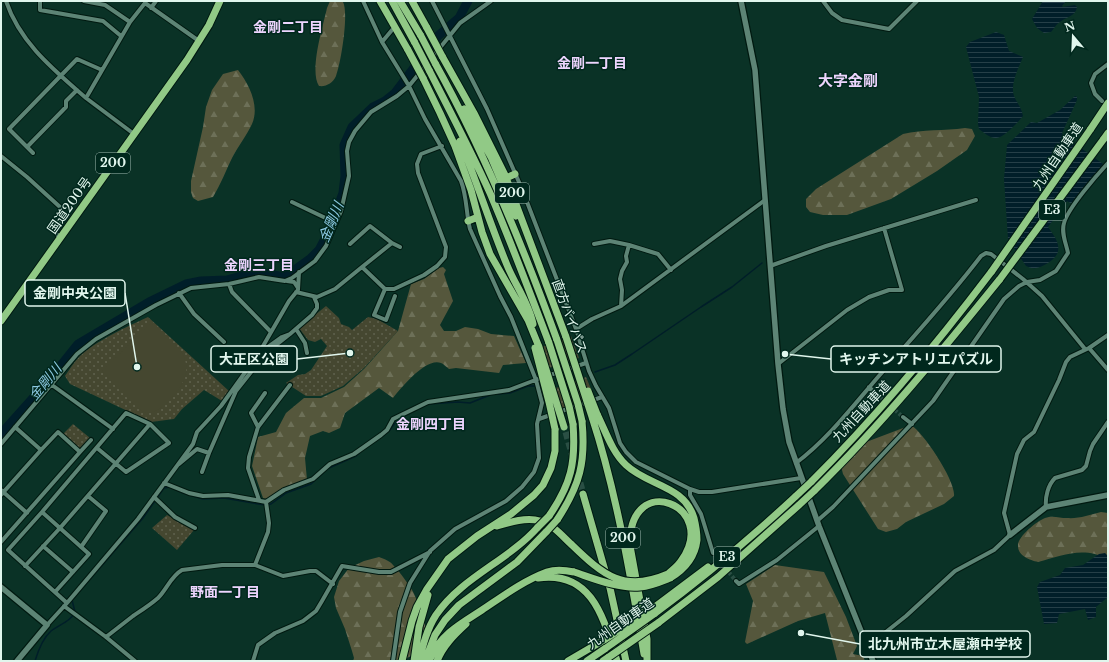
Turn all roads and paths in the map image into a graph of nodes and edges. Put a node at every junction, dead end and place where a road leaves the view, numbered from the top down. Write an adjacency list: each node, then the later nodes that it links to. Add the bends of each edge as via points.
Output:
1 (6, 1): 26 (street, via 24,38)
2 (40, 1): 20 (street, via 40,10 103,21)
3 (84, 1): 18 (street, via 105,5)
4 (156, 1): 17 (street)
5 (220, 1): 22 (highway, 国道200号 / 200)
6 (363, 1): 23 (street)
7 (380, 1): 45 (highway, bridge, via 408,50 455,146)
8 (392, 1): 28 (highway, bridge)
9 (400, 1): 27 (highway, bridge)
10 (412, 1): 41 (highway, 直方バイパス / 200, bridge, via 475,115)
11 (432, 1): 21 (street)
12 (491, 1): 21 (street, via 460,23)
13 (740, 1): 42 (street, via 755,70)
14 (823, 1): 15 (street, via 832,13 842,20 889,29)
15 (917, 1)
16 (145, 2): 17 (street); 18 (street)
17 (151, 8): 22 (street)
18 (130, 22): 20 (street)
19 (392, 30): 23 (street)
20 (122, 36): 25 (street)
21 (449, 37): 29 (street); 40 (street, via 487,109)
22 (199, 41): 34 (highway, 国道200号 / 200)
23 (382, 42): 29 (street)
24 (1108, 64): 32 (street, via 1095,74 1090,83 1095,94)
25 (102, 70): 26 (street, via 77,59); 31 (street)
26 (60, 76): 30 (street); 36 (street, via 9,128)
27 (446, 83): 56 (highway, via 491,157); 161 (highway, bridge, via 490,174 557,340 578,404 584,442 578,482 557,520 517,562 459,605 435,635)
28 (437, 85): 78 (highway, via 470,164 507,266 528,308); 160 (highway, bridge, via 489,192 531,295 570,406 575,442 574,464 569,480 549,516 530,537 468,581 448,599 426,634)
29 (409, 86): 35 (street); 47 (street, via 371,112 348,142 349,176)
30 (77, 90): 31 (street); 36 (street, via 66,101 66,107)
31 (86, 98): 34 (street)
32 (1105, 102): 149 (highway, 九州自動車道 / E3, bridge, via 1090,130 992,271 905,381 796,496 753,535)
33 (1108, 133): 153 (highway, 九州自動車道 / E3, bridge, via 1000,279 912,387 866,437 814,491 718,576 658,623)
34 (134, 134): 49 (highway, 国道200号 / 200)
35 (442, 146): 46 (street, via 465,191); 66 (street, via 421,154 416,164 446,247 445,257 424,275 394,289)
36 (27, 147): 37 (street)
37 (33, 153)
38 (1, 156): 49 (street, via 60,207 63,218 56,229)
39 (1108, 163): 64 (street, via 1068,213 1063,231 1068,253 1063,263 1056,271 1040,280)
40 (515, 174): 41 (highway); 74 (street)
41 (506, 178): 56 (highway, 直方バイパス / 200)
42 (765, 200): 57 (street); 59 (street)
43 (976, 200): 48 (street)
44 (292, 202): 47 (street)
45 (478, 217): 46 (highway); 55 (highway)
46 (468, 220): 87 (street, via 470,230 511,317)
47 (336, 224): 61 (street, via 326,246 315,261)
48 (884, 228): 57 (street); 85 (street, via 902,290 888,290 868,297)
49 (60, 238): 72 (highway, 国道200号 / 200)
50 (392, 243): 51 (street, via 370,226); 54 (street); 58 (street)
51 (350, 244)
52 (594, 244): 53 (street, via 610,241)
53 (629, 245): 59 (street, via 658,254); 71 (street, via 627,262 620,279)
54 (400, 247)
55 (493, 261): 78 (highway); 80 (highway, via 500,280)
56 (538, 263): 94 (highway, 直方バイパス / 200, bridge)
57 (770, 266): 85 (street)
58 (362, 267): 66 (street); 70 (street, via 335,289)
59 (671, 270): 71 (street)
60 (268, 272): 62 (street)
61 (299, 272): 63 (street); 67 (street)
62 (267, 278): 63 (street); 65 (street, via 253,277)
63 (285, 281): 67 (street, via 294,282)
64 (1027, 282): 81 (street); 90 (street, via 991,254 986,253); 99 (street, via 1012,290 1004,299 933,401)
65 (229, 284): 68 (street, via 191,288); 75 (street, via 232,292)
66 (385, 289): 69 (street, via 374,315 386,320)
67 (297, 290): 70 (street); 75 (street)
68 (179, 293): 79 (street, via 194,314); 88 (street, via 86,346)
69 (396, 296)
70 (314, 297): 73 (street, via 317,308)
71 (621, 306): 74 (street)
72 (1, 321)
73 (296, 329): 76 (street); 83 (street, via 305,343)
74 (576, 329): 84 (street)
75 (271, 332): 82 (street)
76 (290, 334): 82 (street); 109 (street, via 266,354 236,392)
77 (1108, 335): 81 (street)
78 (536, 338): 80 (highway)
79 (224, 342)
80 (537, 347): 103 (highway, bridge); 131 (highway, bridge, via 555,429 555,451 551,468 543,485 534,495 512,514)
81 (1087, 348): 86 (street); 130 (street, via 1066,362 1034,432 1024,440 1017,454 1004,513)
82 (259, 353): 112 (street, via 221,406 197,432 193,444)
83 (307, 353)
84 (586, 363): 87 (street); 93 (street)
85 (778, 364): 110 (street, via 783,409)
86 (1108, 370)
87 (536, 380): 96 (street, via 542,403); 123 (street, via 509,390 428,402 393,419 384,432 354,454 330,464 313,479 284,490)
88 (52, 384): 100 (street); 102 (street)
89 (290, 385): 101 (street)
90 (870, 387): 92 (street); 110 (street, via 810,452)
91 (265, 393): 101 (street, via 251,413)
92 (876, 394)
93 (602, 397): 96 (street); 116 (street, via 609,408 620,443 626,452 636,462)
94 (594, 415): 140 (highway, via 625,464 633,471 675,492 689,505 697,534 696,546 684,568); 168 (highway, 200, via 617,509)
95 (903, 417): 99 (street)
96 (539, 419): 135 (street, via 539,458 534,472 522,487 506,501 456,529)
97 (1108, 422): 124 (street, via 1093,444 1086,466 1082,470 1052,480 1045,500)
98 (150, 424): 102 (street, via 126,412); 111 (street); 111 (street, via 169,443 126,472)
99 (912, 424): 127 (street)
100 (15, 427): 105 (street); 107 (street)
101 (258, 427): 122 (street, via 248,468)
102 (113, 429): 106 (street)
103 (565, 429)
104 (91, 440): 108 (street)
105 (1, 444)
106 (97, 448): 111 (street); 125 (street)
107 (41, 450): 108 (street, via 58,432); 117 (street)
108 (80, 452): 126 (street)
109 (209, 453): 112 (street, via 197,449); 113 (street)
110 (796, 463): 114 (street)
111 (116, 464): 120 (street)
112 (177, 465): 115 (street)
113 (202, 472)
114 (801, 478): 116 (street, via 712,492); 127 (street)
115 (164, 483): 121 (street); 122 (street, via 203,496 228,495)
116 (690, 489): 136 (street, via 690,495 701,514)
117 (2, 492): 126 (street)
118 (583, 494): 167 (highway, 200, via 610,588)
119 (1108, 495): 124 (street)
120 (88, 496): 128 (street); 134 (street, via 106,512)
121 (154, 497): 129 (street, via 175,517); 147 (street, via 116,547)
122 (260, 500): 123 (street)
123 (266, 502): 137 (street, via 270,523)
124 (1046, 508): 130 (street)
125 (42, 512): 128 (street); 138 (street, via 8,550)
126 (27, 513): 132 (street)
127 (818, 523): 143 (street, via 777,560 739,584); 152 (street)
128 (60, 528): 133 (street); 134 (street)
129 (195, 528)
130 (1010, 534): 152 (street, via 994,550 955,571 906,616)
131 (477, 536): 140 (highway, bridge, via 513,522 540,521 556,530 597,568 610,576 639,582); 141 (highway, via 448,559)
132 (1, 542)
133 (43, 546): 138 (street); 139 (street)
134 (81, 548): 139 (street, via 89,554)
135 (430, 551): 144 (street, via 391,572 342,566); 157 (street, via 410,583 400,612)
136 (713, 553)
137 (255, 565): 144 (street, via 284,576 316,571); 151 (street, via 222,565 182,570 170,581 159,597)
138 (25, 566): 146 (street)
139 (73, 572): 146 (street)
140 (669, 576): 142 (highway, bridge, via 656,584 629,587 574,572 555,570); 168 (highway, via 687,550 690,529 685,514 678,507 659,501 640,510 632,522 630,534 647,639)
141 (435, 579): 158 (highway, via 417,607); 159 (highway, via 425,602)
142 (527, 581): 148 (highway); 166 (highway, via 557,577 580,586 598,606)
143 (736, 581)
144 (333, 584): 156 (street, via 316,610 303,621 275,633 258,645)
145 (1, 587): 150 (street)
146 (55, 592): 147 (street)
147 (66, 604): 150 (street); 151 (street, via 74,614)
148 (483, 609): 162 (highway, via 450,631 438,644); 163 (highway, via 459,630)
149 (653, 612): 164 (highway, bridge); 165 (highway, 九州自動車道, bridge)
150 (46, 625): 154 (street)
151 (106, 637): 155 (street)
152 (867, 647): 169 (street)
153 (606, 659)
154 (17, 661)
155 (135, 661)
156 (253, 661)
157 (393, 661)
158 (402, 661)
159 (414, 661)
160 (419, 661)
161 (425, 661)
162 (429, 661)
163 (437, 661)
164 (568, 661)
165 (587, 661)
166 (617, 661)
167 (626, 661)
168 (646, 661)
169 (873, 661)

